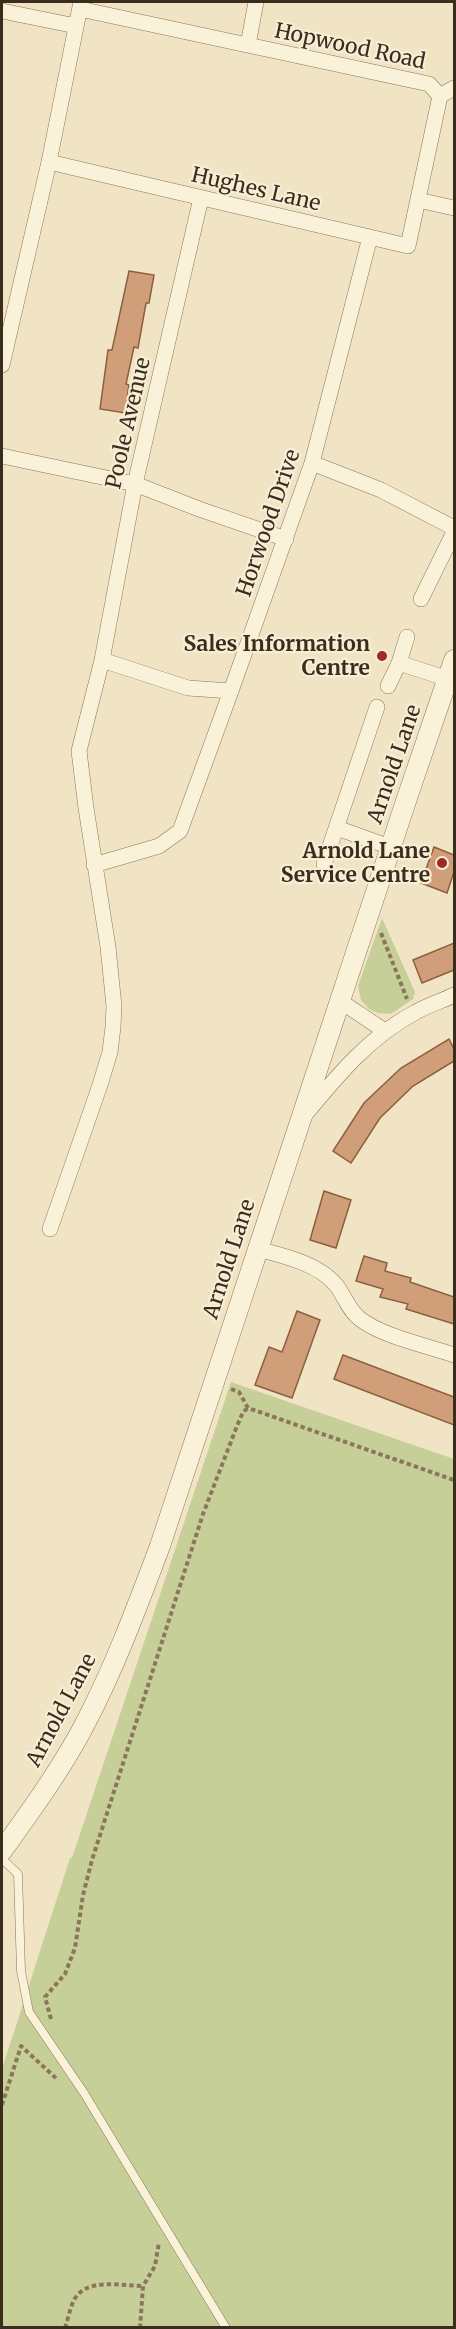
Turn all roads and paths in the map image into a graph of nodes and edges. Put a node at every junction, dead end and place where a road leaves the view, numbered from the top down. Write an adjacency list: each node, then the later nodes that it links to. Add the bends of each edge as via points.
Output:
1 (256, 2): 5 (street)
2 (81, 5): 4 (street); 5 (street, Hopwood Road)
3 (2, 11): 4 (street)
4 (76, 26): 8 (street)
5 (248, 45): 7 (street, Hopwood Road, via 429,84)
6 (454, 88): 7 (street)
7 (440, 96): 10 (street, Hopwood Road)
8 (49, 162): 9 (street, Hughes Lane); 13 (street)
9 (201, 198): 12 (street, Hughes Lane); 17 (street, Poole Avenue)
10 (418, 200): 11 (street); 12 (street, Hughes Lane, via 408,246)
11 (454, 208)
12 (370, 237): 16 (street, Horwood Drive)
13 (9, 297): 14 (street)
14 (2, 365)
15 (2, 456): 17 (street)
16 (312, 463): 18 (street, via 381,490); 19 (street, Horwood Drive)
17 (135, 484): 19 (street); 22 (street, Poole Avenue)
18 (454, 530): 20 (street)
19 (286, 539): 26 (street, Horwood Drive)
20 (421, 599)
21 (407, 637): 23 (street)
22 (102, 660): 26 (street, via 188,688); 31 (street, Poole Avenue, via 79,751)
23 (399, 663): 24 (street); 25 (street)
24 (451, 670): 29 (street, Arnold Lane)
25 (388, 686)
26 (231, 691): 31 (street, Horwood Drive, via 180,831 159,846)
27 (377, 707): 28 (street)
28 (337, 828): 29 (street); 30 (street)
29 (390, 847): 32 (street, Arnold Lane)
30 (324, 864)
31 (94, 865): 38 (street, Poole Avenue, via 114,1006 110,1052)
32 (371, 907): 34 (street, Arnold Lane); 35 (path)
33 (454, 995): 35 (street)
34 (340, 1000): 36 (street); 37 (street, Arnold Lane)
35 (413, 1013): 36 (street)
36 (385, 1031): 37 (street, via 341,1071)
37 (301, 1120): 39 (street, Arnold Lane)
38 (50, 1228)
39 (258, 1249): 40 (street, via 322,1271 337,1286 347,1306 380,1330); 44 (street, Arnold Lane, via 160,1546 126,1635 87,1720 47,1788)
40 (454, 1355)
41 (229, 1389): 42 (path, via 239,1392)
42 (248, 1408): 43 (path); 46 (path, via 237,1426 199,1525 92,1860 75,1948 65,1974 45,1997)
43 (454, 1480)
44 (2, 1851)
45 (2, 1859): 47 (lane, via 18,1874 21,1971 29,2012)
46 (54, 2026)
47 (80, 2087): 48 (path, via 72,2093 21,2046); 49 (lane)
48 (2, 2105)
49 (159, 2218): 50 (path, via 156,2266); 53 (lane)
50 (143, 2286): 51 (path, via 99,2285 81,2290); 52 (path)
51 (65, 2328)
52 (140, 2328)
53 (226, 2328)

